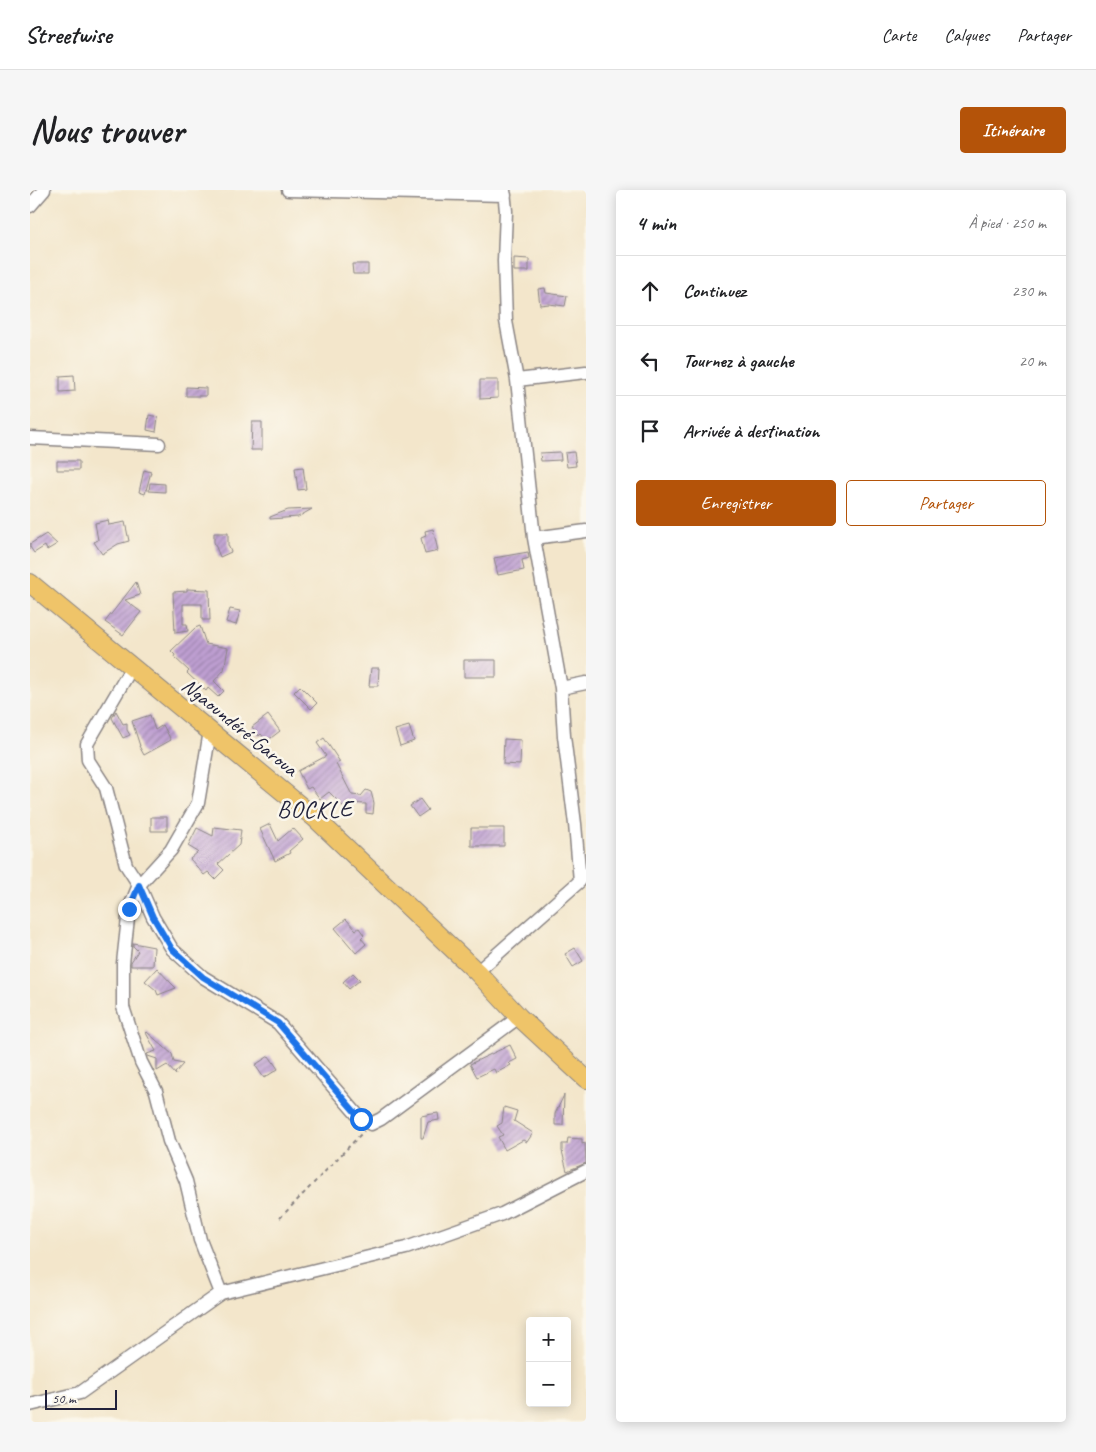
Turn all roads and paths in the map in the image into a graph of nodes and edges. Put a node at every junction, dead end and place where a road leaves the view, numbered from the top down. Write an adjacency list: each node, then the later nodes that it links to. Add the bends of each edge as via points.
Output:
1 (44, 190): 4 (street)
2 (288, 190): 3 (street)
3 (504, 193): 6 (street, via 506,321)
4 (30, 206)
5 (586, 372): 6 (street)
6 (517, 380): 10 (street)
7 (30, 438): 8 (street)
8 (159, 444)
9 (586, 531): 10 (street)
10 (534, 538): 14 (street)
11 (30, 584): 12 (highway, Ngaoundéré-Garoua)
12 (132, 667): 15 (highway, Ngaoundéré-Garoua); 16 (street, via 87,744 88,760 106,788 126,865)
13 (586, 683): 14 (street)
14 (561, 688): 17 (street, via 580,881)
15 (210, 731): 16 (street, via 198,802 171,850); 17 (highway, Ngaoundéré-Garoua, via 315,818)
16 (139, 885): 20 (street, via 172,949 203,977 278,1023 361,1119); 23 (street, via 129,909 123,963 123,1007 141,1062 156,1091 169,1141 186,1181 200,1240)
17 (477, 972): 18 (highway, Ngaoundéré-Garoua)
18 (519, 1017): 19 (highway, Ngaoundéré-Garoua); 20 (street, via 382,1119)
19 (586, 1079)
20 (370, 1124): 22 (path)
21 (586, 1171): 23 (street, via 502,1214 406,1248)
22 (280, 1218)
23 (221, 1293): 24 (street, via 80,1393)
24 (30, 1405)

